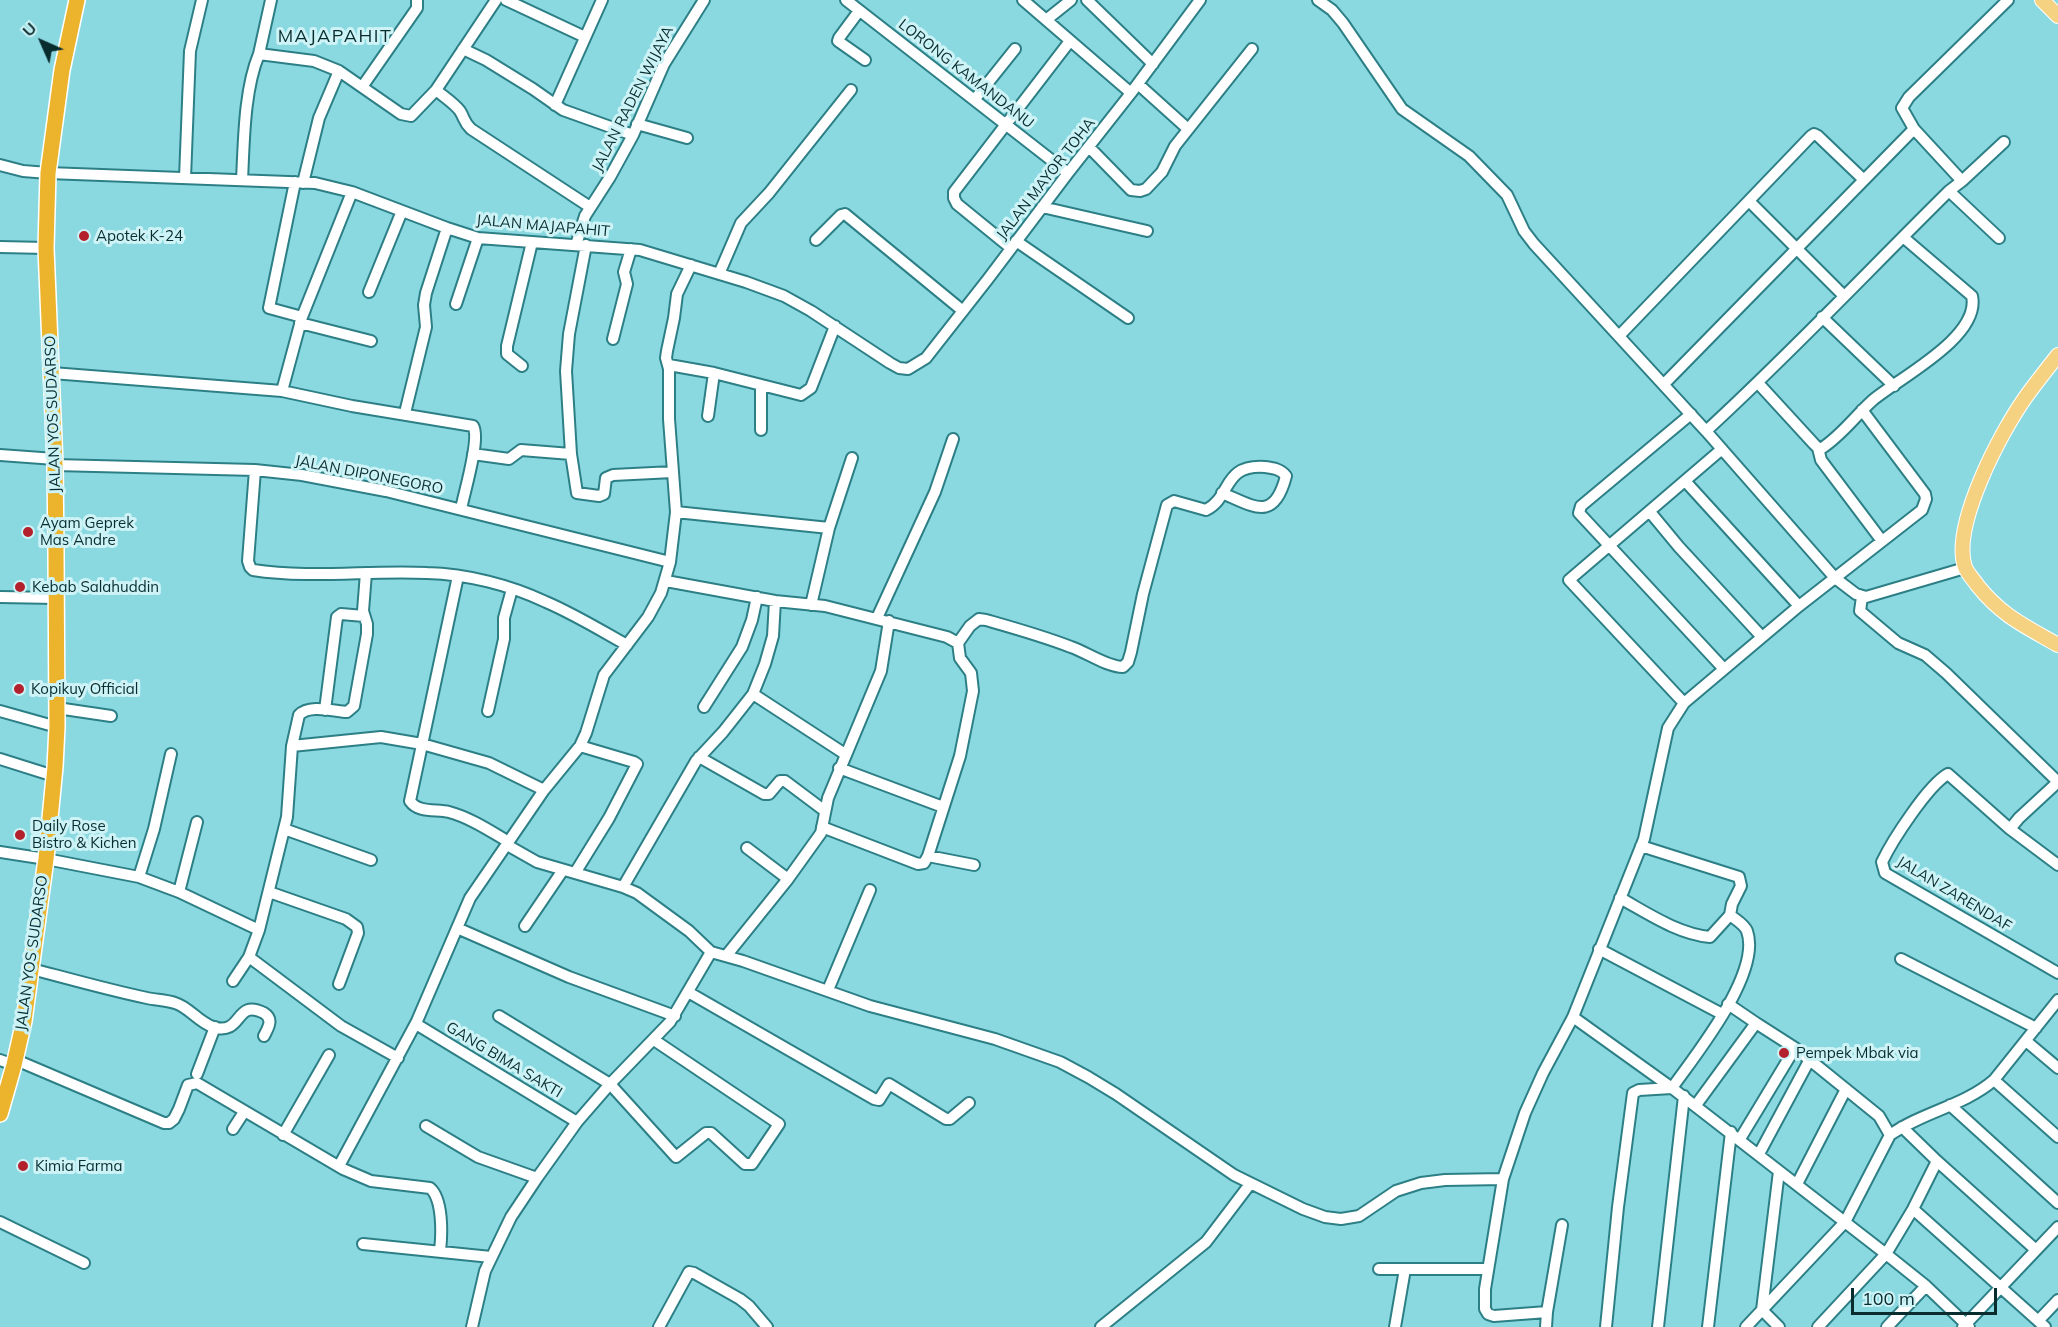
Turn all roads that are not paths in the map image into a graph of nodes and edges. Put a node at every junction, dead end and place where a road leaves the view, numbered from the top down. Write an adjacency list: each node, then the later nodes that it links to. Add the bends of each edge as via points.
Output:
1 (77, 0): 43 (highway, JALAN YOS SUDARSO, via 62,70)
2 (202, 0): 45 (street, via 190,51)
3 (271, 0): 25 (street)
4 (417, 0): 29 (street, via 417,8)
5 (496, 0): 24 (street)
6 (506, 0): 20 (street)
7 (602, 0): 20 (street)
8 (704, 0): 38 (street, JALAN RADEN WIJAYA, via 664,64)
9 (846, 0): 17 (street, LORONG KAMANDANU)
10 (1023, 0): 19 (street)
11 (1071, 0): 19 (street)
12 (1087, 0): 27 (street)
13 (1200, 0): 27 (street, JALAN MAYOR TOHA)
14 (1318, 0): 79 (street, via 1343,23 1402,109 1464,151 1504,192 1528,237)
15 (2008, 0): 37 (street, via 1905,103 1902,108)
16 (2042, 0): 18 (main road)
17 (860, 10): 26 (street, via 838,41); 33 (street, LORONG KAMANDANU)
18 (2058, 16)
19 (1046, 20): 21 (street)
20 (585, 37): 34 (street)
21 (1070, 41): 30 (street); 35 (street)
22 (1015, 49): 33 (street)
23 (1252, 49): 36 (street)
24 (463, 50): 31 (street); 34 (street, via 486,60)
25 (259, 54): 28 (street, via 314,61); 46 (street, via 245,117)
26 (865, 60)
27 (1153, 64): 30 (street, JALAN MAYOR TOHA)
28 (339, 70): 29 (street); 49 (street)
29 (362, 87): 31 (street, via 408,117)
30 (1135, 89): 36 (street); 41 (street, JALAN MAYOR TOHA)
31 (436, 90): 53 (street, via 458,108 471,129)
32 (851, 90): 70 (street, via 741,223)
33 (975, 99): 35 (street, LORONG KAMANDANU)
34 (555, 105): 38 (street, via 572,114)
35 (1006, 123): 44 (street, LORONG KAMANDANU); 64 (street, via 957,187 954,198)
36 (1188, 129): 41 (street, via 1164,169 1140,191 1131,190)
37 (1914, 129): 47 (street); 48 (street)
38 (635, 130): 39 (street); 53 (street, JALAN RADEN WIJAYA)
39 (687, 138)
40 (2004, 142): 48 (street)
41 (1089, 147): 44 (street, JALAN MAYOR TOHA)
42 (0, 165): 43 (street, JALAN MAJAPAHIT)
43 (48, 173): 45 (street, JALAN MAJAPAHIT); 66 (highway, JALAN YOS SUDARSO)
44 (1068, 173): 54 (street, JALAN MAYOR TOHA)
45 (185, 178): 46 (street, JALAN MAJAPAHIT)
46 (242, 180): 49 (street, JALAN MAJAPAHIT)
47 (1864, 180): 52 (street, via 1814,134); 67 (street)
48 (1962, 181): 50 (street)
49 (299, 183): 51 (street, JALAN MAJAPAHIT); 77 (street, via 269,308)
50 (1949, 191): 59 (street); 60 (street)
51 (352, 192): 55 (street, JALAN MAJAPAHIT); 77 (street)
52 (1749, 201): 67 (street); 79 (street)
53 (590, 207): 63 (street, JALAN RADEN WIJAYA, via 581,224)
54 (1042, 207): 57 (street); 64 (street, JALAN MAYOR TOHA)
55 (402, 212): 56 (street, JALAN MAJAPAHIT); 71 (street)
56 (447, 228): 58 (street, JALAN MAJAPAHIT); 94 (street, via 426,293 426,327)
57 (1148, 231)
58 (478, 237): 62 (street, JALAN MAJAPAHIT); 73 (street)
59 (1903, 237): 72 (street); 91 (street, via 1970,293 1973,301 1968,320 1955,337)
60 (1999, 238)
61 (816, 240): 74 (street, via 845,214)
62 (532, 242): 63 (street, JALAN MAJAPAHIT); 84 (street, via 506,351)
63 (581, 245): 68 (street, JALAN MAJAPAHIT); 103 (street, JALAN RADEN WIJAYA, via 566,371)
64 (1014, 245): 74 (street, JALAN MAYOR TOHA); 75 (street)
65 (0, 247): 66 (street)
66 (46, 248): 86 (highway, JALAN YOS SUDARSO)
67 (1797, 248): 72 (street); 89 (street)
68 (631, 249): 69 (street, JALAN MAJAPAHIT); 80 (street)
69 (691, 265): 70 (street, JALAN MAJAPAHIT); 83 (street, via 677,294 666,351)
70 (720, 274): 78 (street, JALAN MAJAPAHIT, via 784,296)
71 (369, 292)
72 (1844, 296): 76 (street)
73 (456, 304)
74 (963, 310): 85 (street, JALAN MAYOR TOHA, via 926,358)
75 (1128, 318)
76 (1822, 318): 88 (street); 91 (street)
77 (301, 320): 81 (street); 92 (street)
78 (835, 326): 85 (street, JALAN MAJAPAHIT, via 890,363); 90 (street, via 811,388 804,394)
79 (1619, 336): 89 (street)
80 (613, 339)
81 (371, 341)
82 (2058, 355): 118 (main road, via 2024,400 1992,456 1970,506 1963,550)
83 (669, 365): 87 (street); 108 (street)
84 (522, 366)
85 (908, 369)
86 (52, 373): 92 (street); 106 (highway, JALAN YOS SUDARSO)
87 (714, 373): 90 (street); 96 (street)
88 (1758, 383): 98 (street); 100 (street)
89 (1664, 384): 95 (street)
90 (761, 385): 97 (street)
91 (1894, 386): 93 (street)
92 (282, 391): 94 (street)
93 (1862, 411): 100 (street, via 1829,443); 115 (street, via 1926,499 1922,510)
94 (405, 413): 102 (street, via 472,426)
95 (1691, 414): 98 (street); 116 (street, via 1579,509 1583,519)
96 (708, 416)
97 (761, 430)
98 (1706, 431): 101 (street)
99 (953, 439): 132 (street, via 935,492)
100 (1818, 448): 115 (street, via 1821,460)
101 (1722, 449): 109 (street); 121 (street)
102 (473, 454): 103 (street, via 509,459 521,450); 111 (street)
103 (571, 454): 108 (street, JALAN RADEN WIJAYA, via 580,495 604,494 606,478 613,475)
104 (0, 455): 106 (street, JALAN DIPONEGORO)
105 (852, 458): 114 (street)
106 (55, 462): 107 (street, JALAN DIPONEGORO); 127 (highway, JALAN YOS SUDARSO)
107 (255, 470): 111 (street, JALAN DIPONEGORO, via 343,482); 119 (street, via 248,561 253,570 290,575)
108 (673, 472): 112 (street)
109 (1686, 482): 113 (street); 130 (street)
110 (1222, 493): 110 (street, via 1237,473 1246,468 1277,469 1286,476 1272,505 1256,507); 135 (street, via 1206,510 1174,501 1167,505 1131,652 1123,667 986,620 974,622)
111 (460, 509): 117 (street, JALAN DIPONEGORO)
112 (676, 512): 114 (street); 117 (street)
113 (1650, 512): 116 (street); 134 (street)
114 (829, 528): 129 (street)
115 (1882, 541): 121 (street)
116 (1609, 546): 138 (street); 140 (street, via 1570,581)
117 (670, 562): 122 (street)
118 (1965, 568): 126 (street); 137 (main road, via 1999,609)
119 (366, 573): 120 (street); 131 (street)
120 (458, 576): 123 (street); 148 (street)
121 (1835, 578): 126 (street); 130 (street)
122 (666, 581): 125 (street); 136 (street, via 655,607)
123 (512, 589): 136 (street, via 548,602); 145 (street)
124 (0, 597): 127 (street)
125 (757, 597): 128 (street); 141 (street, via 742,647)
126 (1862, 597): 157 (street, via 1860,611 1898,643 1924,655 1946,672)
127 (56, 598): 142 (highway, JALAN YOS SUDARSO)
128 (775, 601): 129 (street); 139 (street, via 773,636)
129 (811, 605): 132 (street)
130 (1799, 606): 134 (street)
131 (364, 616): 143 (street, via 337,617); 143 (street, via 368,627 354,706 347,711)
132 (877, 618): 133 (street)
133 (889, 621): 135 (street, via 947,637); 152 (street, via 880,671)
134 (1762, 637): 138 (street)
135 (958, 644): 159 (street, via 960,658 971,673 973,691 960,756)
136 (627, 645): 150 (street, via 604,675)
137 (2058, 645)
138 (1724, 669): 140 (street)
139 (753, 694): 152 (street); 153 (street)
140 (1684, 703): 166 (street, via 1668,728)
141 (704, 707)
142 (57, 708): 146 (street); 147 (highway, JALAN YOS SUDARSO)
143 (325, 710): 149 (street, via 302,712)
144 (0, 711): 147 (street)
145 (488, 711)
146 (111, 716)
147 (57, 727): 156 (highway, JALAN YOS SUDARSO)
148 (422, 744): 149 (street, via 373,738); 158 (street, via 489,763); 165 (street, via 412,805 461,816)
149 (292, 746): 163 (street)
150 (580, 746): 158 (street); 175 (street, via 637,764)
151 (171, 754): 176 (street)
152 (845, 754): 155 (street)
153 (699, 757): 160 (street, via 764,794 769,794 780,781 785,782); 178 (street)
154 (0, 759): 156 (street)
155 (839, 768): 159 (street); 160 (street)
156 (54, 776): 170 (highway, JALAN YOS SUDARSO)
157 (2058, 782): 164 (street)
158 (544, 790): 165 (street)
159 (943, 807): 169 (street)
160 (825, 811): 162 (street)
161 (197, 822): 180 (street)
162 (822, 827): 169 (street, via 918,864); 177 (street, via 818,839)
163 (284, 829): 171 (street); 181 (street)
164 (2010, 829): 173 (street); 193 (street, JALAN ZARENDAF, via 1948,774 1924,798 1887,850 1882,862 1885,873)
165 (508, 843): 174 (street, via 537,862); 185 (street, via 470,898)
166 (1641, 846): 182 (street); 183 (street, via 1739,877 1741,886)
167 (747, 848): 177 (street)
168 (0, 852): 170 (street)
169 (928, 856): 172 (street)
170 (46, 859): 176 (street); 192 (highway, JALAN YOS SUDARSO)
171 (371, 860)
172 (974, 865)
173 (2058, 865)
174 (563, 870): 175 (street); 184 (street)
175 (575, 873): 178 (street)
176 (139, 877): 180 (street)
177 (788, 879): 189 (street)
178 (624, 887): 188 (street, via 689,931)
179 (870, 890): 196 (street)
180 (179, 892): 186 (street)
181 (269, 892): 186 (street); 195 (street, via 346,919 357,927)
182 (1620, 898): 183 (street, via 1678,929 1701,936 1710,937); 187 (street)
183 (1730, 915): 199 (street, via 1746,929 1750,950 1746,969)
184 (525, 926)
185 (457, 928): 202 (street, via 569,977); 205 (street)
186 (260, 930): 190 (street)
187 (1599, 949): 200 (street); 203 (street)
188 (711, 952): 189 (street); 197 (street)
189 (726, 956): 196 (street)
190 (249, 957): 194 (street); 213 (street, via 341,1026)
191 (1901, 959): 207 (street)
192 (32, 969): 206 (street, via 172,1002); 215 (highway, JALAN YOS SUDARSO, via 24,1021)
193 (2058, 973)
194 (233, 981)
195 (339, 984)
196 (828, 990): 242 (street, via 1060,1062 1116,1094)
197 (688, 992): 202 (street); 223 (street, via 874,1100 881,1098 889,1084 946,1119)
198 (2058, 1000): 207 (street)
199 (1728, 1004): 200 (street); 204 (street)
200 (1722, 1014): 220 (street)
201 (499, 1016): 219 (street)
202 (675, 1016): 209 (street)
203 (1573, 1017): 220 (street); 241 (street, via 1525,1113)
204 (1756, 1023): 211 (street); 224 (street)
205 (416, 1024): 213 (street); 228 (street, GANG BIMA SAKTI)
206 (215, 1028): 208 (street, via 232,1026 246,1010 253,1009 269,1018); 217 (street)
207 (2036, 1028): 210 (street)
208 (264, 1036)
209 (654, 1040): 219 (street); 219 (street, via 779,1124 752,1164 746,1164 711,1133 676,1157)
210 (2026, 1041): 216 (street); 218 (street)
211 (1795, 1048): 214 (street); 234 (street)
212 (329, 1054): 232 (street)
213 (398, 1058): 238 (street)
214 (1810, 1059): 221 (street); 236 (street)
215 (10, 1062): 226 (street, via 164,1123 174,1119 192,1083); 227 (highway, JALAN YOS SUDARSO)
216 (2058, 1068)
217 (197, 1074)
218 (1994, 1080): 225 (street); 235 (street)
219 (610, 1084): 228 (street)
220 (1672, 1088): 222 (street); 272 (street, via 1633,1093)
221 (1846, 1089): 233 (street, via 1879,1116); 243 (street)
222 (1684, 1096): 224 (street); 273 (street)
223 (969, 1102)
224 (1696, 1105): 234 (street)
225 (1950, 1105): 230 (street); 244 (street)
226 (244, 1112): 231 (street); 232 (street)
227 (0, 1114)
228 (577, 1122): 240 (street)
229 (426, 1126): 240 (street, via 477,1157)
230 (1902, 1126): 233 (street); 237 (street)
231 (233, 1129)
232 (283, 1135): 238 (street)
233 (1890, 1135): 247 (street)
234 (1735, 1136): 236 (street); 274 (street)
235 (2058, 1137)
236 (1759, 1154): 239 (street)
237 (1937, 1161): 245 (street); 251 (street)
238 (339, 1166): 252 (street, via 371,1181 433,1190 442,1227)
239 (1779, 1171): 243 (street); 262 (street)
240 (537, 1178): 254 (street, via 511,1216)
241 (1503, 1179): 242 (street, via 1421,1183 1396,1191 1359,1216 1341,1219 1303,1209); 258 (street)
242 (1250, 1184): 269 (street, via 1206,1242)
243 (1797, 1185): 247 (street)
244 (2058, 1203)
245 (1913, 1209): 253 (street); 260 (street)
246 (0, 1222): 255 (street)
247 (1845, 1222): 253 (street); 262 (street)
248 (1562, 1225): 263 (street)
249 (2058, 1227): 251 (street)
250 (363, 1244): 252 (street)
251 (2037, 1250): 260 (street)
252 (440, 1251): 254 (street)
253 (1886, 1254): 259 (street); 277 (street)
254 (491, 1257): 266 (street, via 481,1282)
255 (84, 1263)
256 (1379, 1269): 257 (street)
257 (1405, 1269): 258 (street); 270 (street)
258 (1488, 1269): 263 (street, via 1488,1314)
259 (1926, 1287): 265 (street); 278 (street)
260 (2001, 1287): 264 (street); 265 (street)
261 (2058, 1300): 264 (street)
262 (1762, 1310): 275 (street); 276 (street)
263 (1547, 1312): 271 (street)
264 (2042, 1324)
265 (1966, 1326)
266 (472, 1327)
267 (659, 1327): 268 (street, via 689,1272 740,1299)
268 (767, 1327)
269 (1101, 1327)
270 (1395, 1327)
271 (1546, 1327)
272 (1606, 1327)
273 (1658, 1327)
274 (1707, 1327)
275 (1746, 1327)
276 (1779, 1327)
277 (1818, 1327)
278 (1887, 1327)

